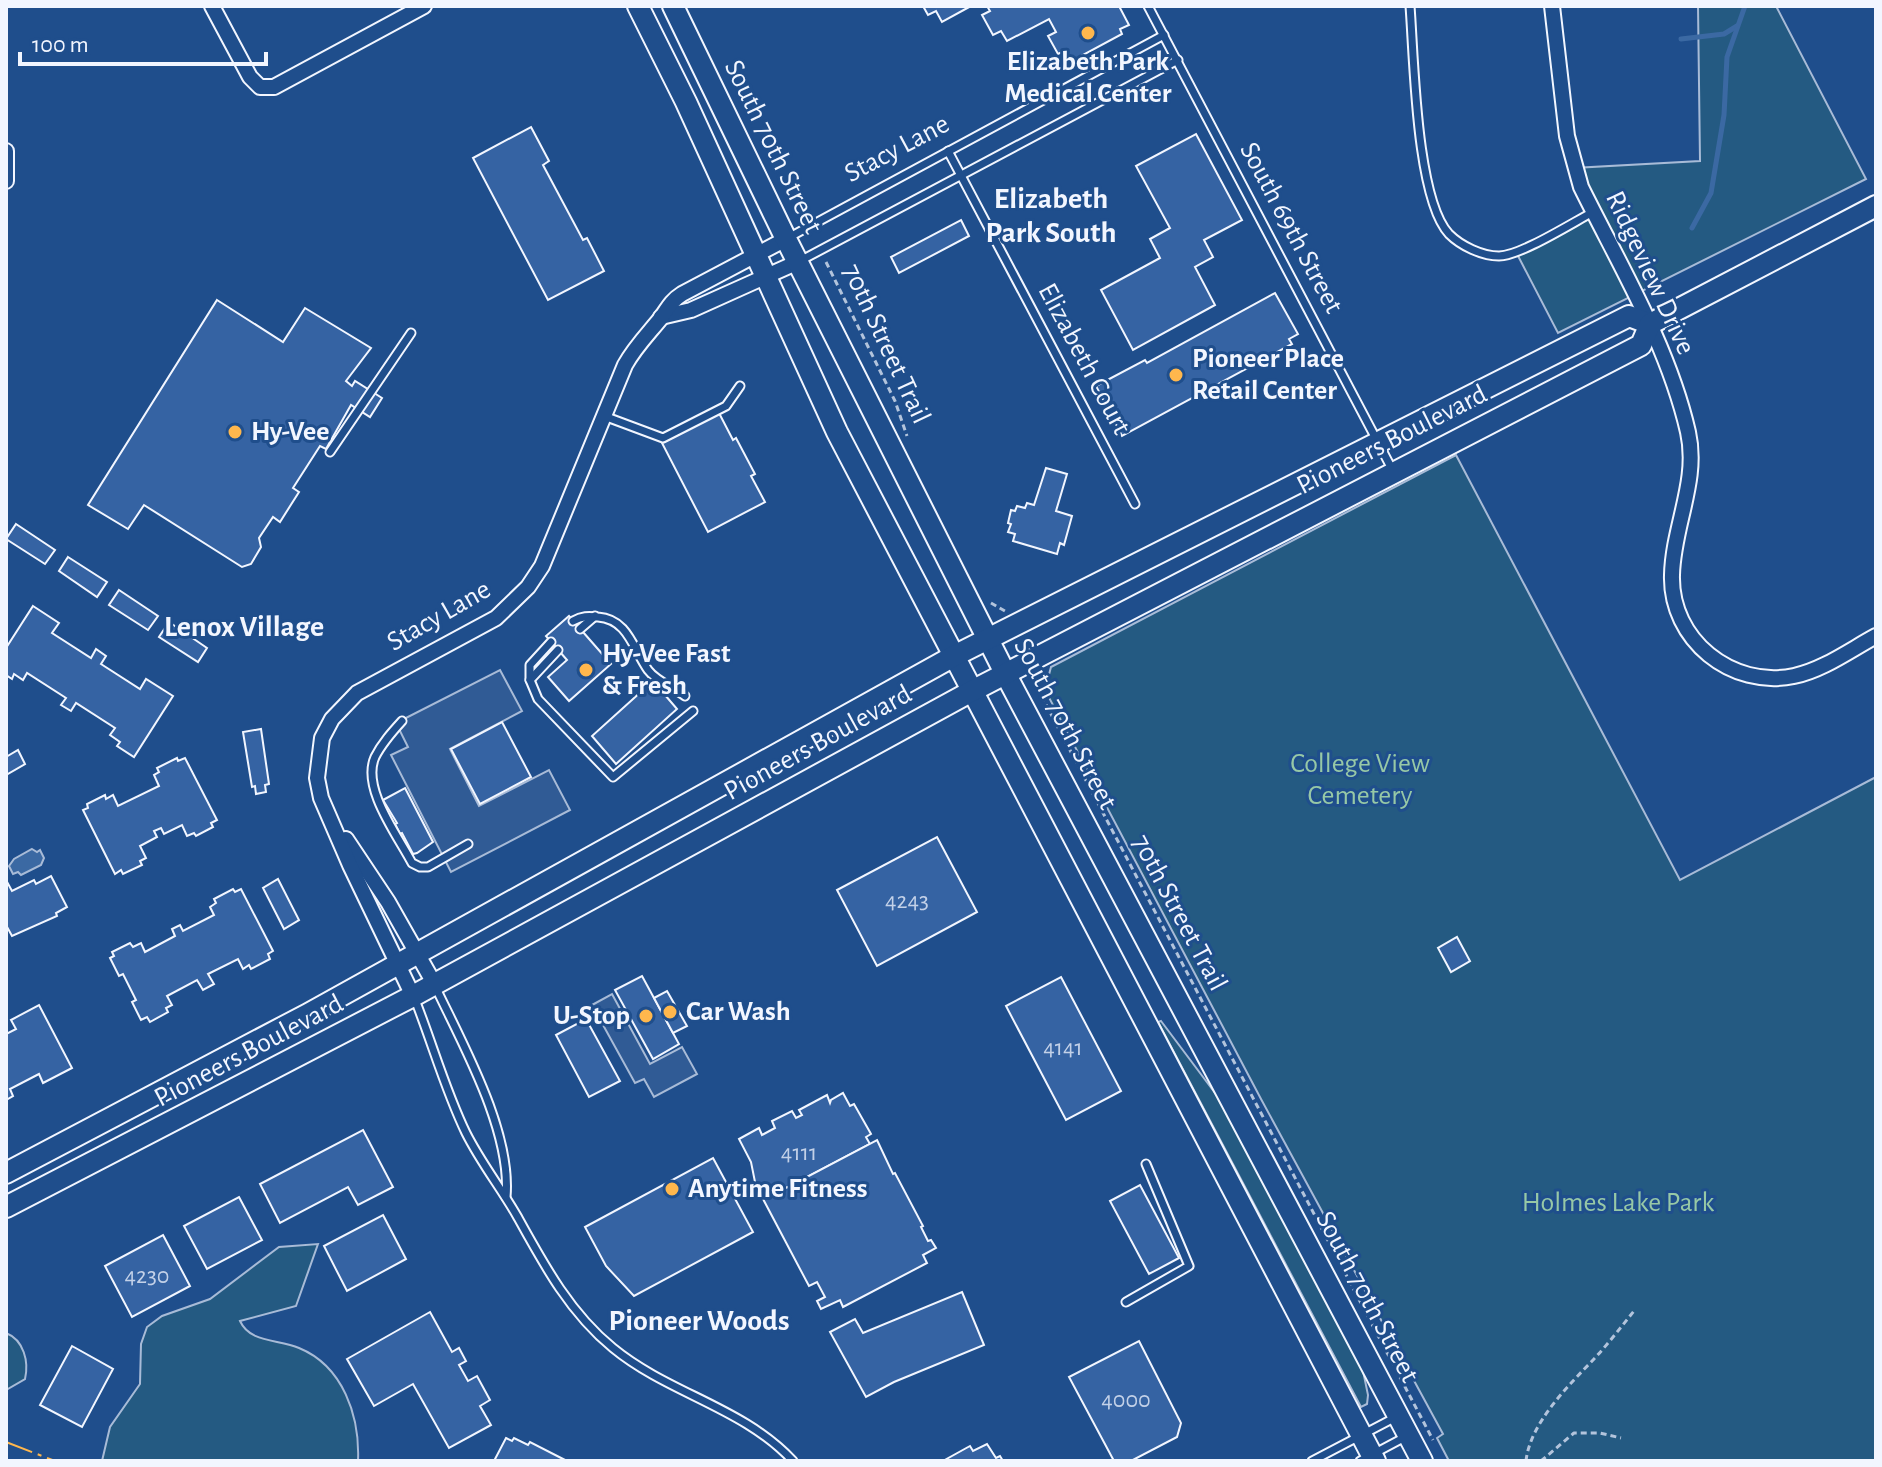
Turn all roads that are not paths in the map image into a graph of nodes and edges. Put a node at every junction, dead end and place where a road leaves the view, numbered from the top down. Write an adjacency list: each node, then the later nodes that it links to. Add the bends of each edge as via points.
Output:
1 (212, 6): 2 (street, via 260,87 274,87)
2 (424, 6)
3 (638, 6): 17 (main road, South 70th Street)
4 (673, 6): 16 (main road, South 70th Street)
5 (1148, 6): 8 (lane, South 69th Street)
6 (1410, 6): 15 (lane, via 1421,155 1449,234 1485,255 1502,256)
7 (1552, 6): 15 (street, Ridgeview Drive, via 1569,149)
8 (1164, 35): 9 (lane, South 69th Street); 11 (lane, Stacy Lane)
9 (1178, 60): 12 (lane, Stacy Lane); 25 (lane, South 69th Street)
10 (6, 151): 13 (street)
11 (948, 151): 12 (lane, Elizabeth Court); 16 (lane, Stacy Lane)
12 (961, 175): 18 (lane, Stacy Lane); 28 (lane, Elizabeth Court)
13 (6, 181)
14 (1876, 206): 21 (main road, Pioneers Boulevard)
15 (1593, 212): 21 (street, Ridgeview Drive)
16 (786, 239): 17 (street, Stacy Lane); 18 (main road, South 70th Street)
17 (755, 255): 19 (main road, South 70th Street); 20 (street, Stacy Lane, via 682,294)
18 (798, 262): 19 (street, Stacy Lane); 33 (main road, South 70th Street)
19 (766, 278): 20 (street, Stacy Lane); 36 (main road, South 70th Street, via 837,432)
20 (661, 317): 24 (street, Stacy Lane, via 632,353)
21 (1650, 324): 25 (main road, Pioneers Boulevard, via 1629,316); 27 (main road, Pioneers Boulevard, via 1641,345); 32 (street, Ridgeview Drive, via 1691,449 1691,475 1671,577 1673,598 1690,636 1734,671 1775,679 1812,670)
22 (411, 333): 26 (lane)
23 (740, 386): 24 (lane, via 726,406 663,438)
24 (604, 416): 43 (street, Stacy Lane, via 542,566 521,595 480,628 357,693 332,719 322,738 317,778)
25 (1379, 443): 27 (lane, South 69th Street); 33 (main road, Pioneers Boulevard)
26 (330, 452)
27 (1394, 471): 37 (main road, Pioneers Boulevard)
28 (1135, 504)
29 (595, 616): 30 (lane); 31 (lane); 40 (lane, via 622,625 650,673)
30 (573, 621)
31 (580, 629)
32 (1876, 636)
33 (988, 638): 36 (main road, Pioneers Boulevard); 37 (main road, South 70th Street)
34 (551, 642): 38 (lane, via 530,665)
35 (558, 650): 38 (lane)
36 (954, 656): 39 (main road, South 70th Street); 45 (main road, Pioneers Boulevard)
37 (1005, 673): 39 (main road, Pioneers Boulevard); 54 (main road, South 70th Street)
38 (530, 680): 41 (lane, via 538,699 613,777)
39 (972, 691): 47 (main road, Pioneers Boulevard); 55 (main road, South 70th Street)
40 (685, 696)
41 (693, 711)
42 (402, 721): 44 (lane, via 385,740 371,775 374,791 412,863 428,867)
43 (332, 819): 45 (street, Stacy Lane); 46 (street, Stacy Lane)
44 (468, 844)
45 (418, 953): 46 (main road, Pioneers Boulevard); 47 (street, Stacy Lane)
46 (399, 964): 48 (street, Stacy Lane); 50 (main road, Pioneers Boulevard)
47 (435, 985): 48 (main road, Pioneers Boulevard); 51 (lane, via 497,1130 507,1163)
48 (413, 996): 51 (lane, via 465,1131); 52 (main road, Pioneers Boulevard)
49 (1146, 1164): 53 (lane, via 1189,1266)
50 (6, 1173)
51 (506, 1197): 59 (lane, via 557,1286 602,1338 644,1370 743,1420)
52 (6, 1207)
53 (1126, 1302)
54 (1398, 1416): 55 (lane); 56 (main road, South 70th Street)
55 (1361, 1435): 58 (main road, South 70th Street); 60 (lane)
56 (1408, 1436): 57 (main road, South 70th Street); 58 (lane)
57 (1430, 1456)
58 (1369, 1459)
59 (793, 1461)
60 (1312, 1461)

